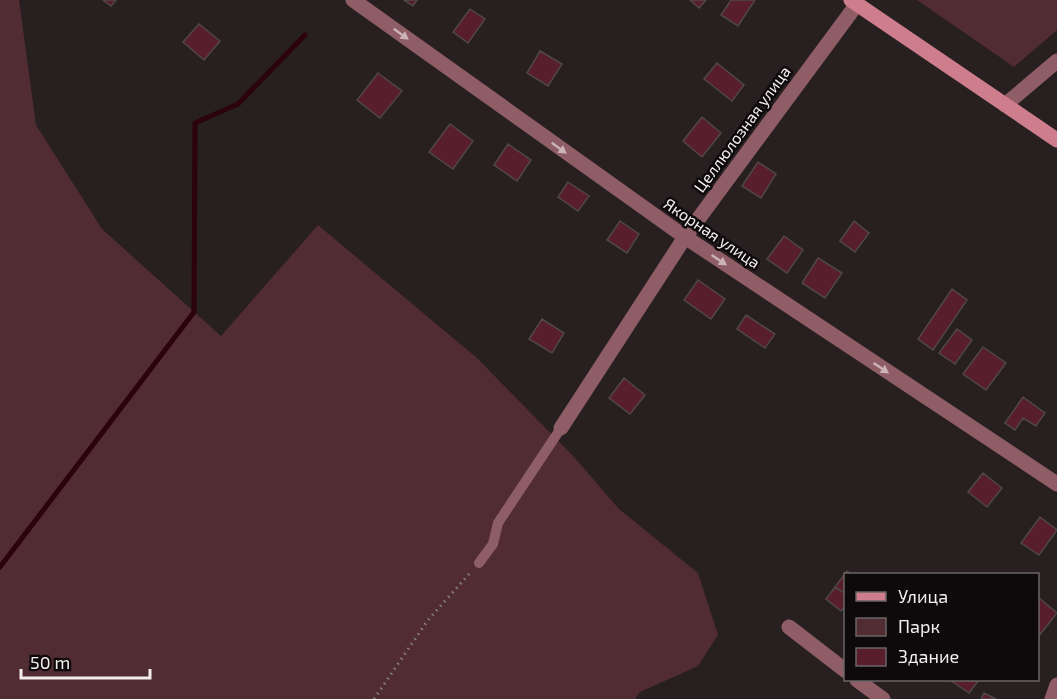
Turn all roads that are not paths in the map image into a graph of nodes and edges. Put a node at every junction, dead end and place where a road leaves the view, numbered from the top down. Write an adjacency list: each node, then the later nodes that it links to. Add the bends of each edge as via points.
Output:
1 (353, 0): 6 (street, Якорная улица, one-way to 6)
2 (854, 2): 4 (street); 6 (street, Целлюлозная улица)
3 (1057, 61): 4 (street)
4 (1005, 105): 5 (street)
5 (1057, 140)
6 (685, 237): 7 (street, Целлюлозная улица); 8 (street, Якорная улица, one-way to 8)
7 (561, 428): 9 (lane, via 498,523 493,544)
8 (1057, 484)
9 (479, 563)
10 (789, 627): 11 (street)
11 (844, 669)
12 (858, 681): 14 (street)
13 (1057, 686): 15 (street)
14 (883, 699)
15 (1052, 699)

